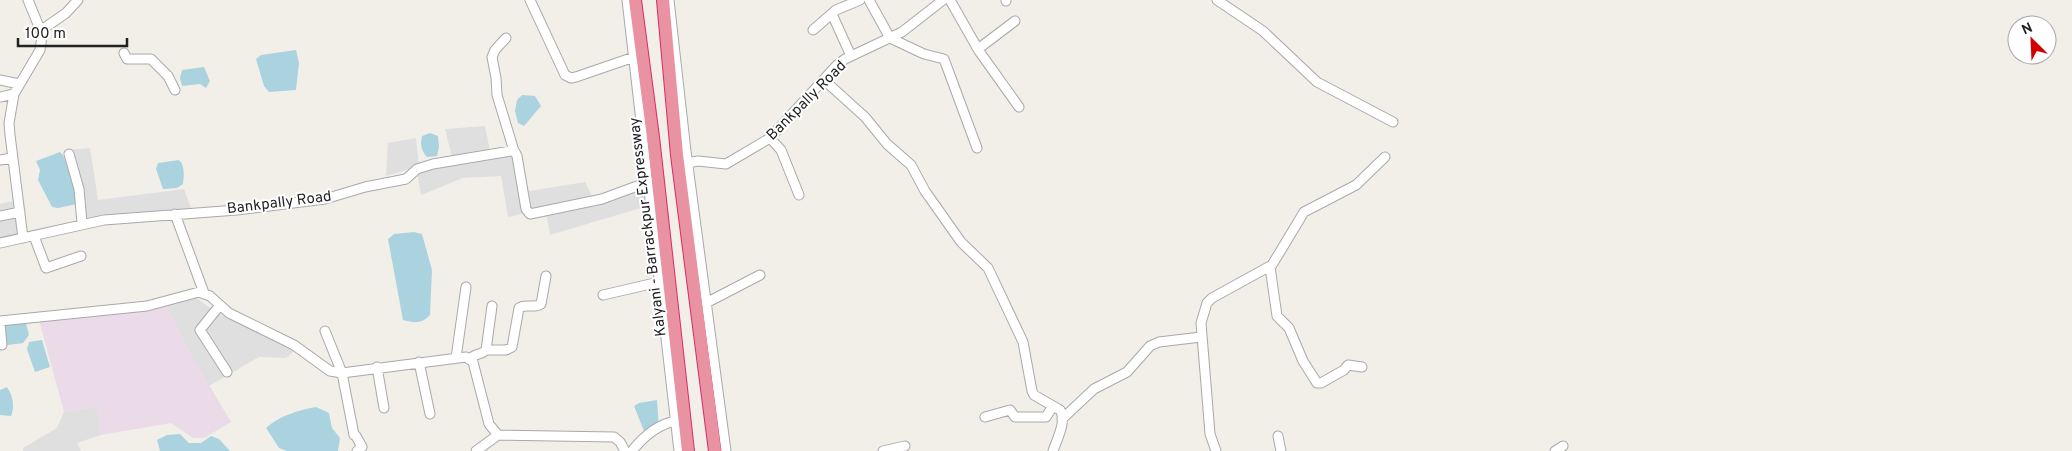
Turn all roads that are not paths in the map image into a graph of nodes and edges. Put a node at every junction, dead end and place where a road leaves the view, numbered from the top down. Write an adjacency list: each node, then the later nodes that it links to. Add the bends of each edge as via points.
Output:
1 (28, 0): 16 (street)
2 (78, 0): 16 (street, via 66,13 45,26)
3 (530, 0): 22 (street, via 565,75 576,77)
4 (627, 0): 22 (street)
5 (635, 0): 85 (highway, Kalyani - Barrackpur Expressway)
6 (663, 0): 86 (highway, via 677,155)
7 (669, 0): 38 (street)
8 (860, 0): 13 (street)
9 (869, 0): 18 (street)
10 (943, 0): 18 (street, Bankpally Road)
11 (950, 0): 19 (street)
12 (1217, 0): 30 (street, via 1263,30 1317,82)
13 (832, 14): 15 (street); 21 (street)
14 (1015, 21): 19 (street)
15 (813, 30)
16 (42, 34): 25 (street, via 40,50)
17 (506, 38): 33 (street, via 492,57 497,96)
18 (890, 38): 21 (street, Bankpally Road); 32 (street, via 924,54 944,59)
19 (978, 49): 29 (street)
20 (124, 53): 26 (street, via 127,59 152,59 168,76)
21 (851, 56): 24 (street, Bankpally Road, via 837,65)
22 (634, 58): 39 (street)
23 (0, 80): 25 (street)
24 (824, 80): 31 (street, Bankpally Road); 71 (street, via 911,165 960,242 988,268 1023,342 1031,389 1034,395)
25 (19, 84): 27 (street)
26 (175, 90)
27 (14, 94): 28 (street); 36 (street, via 9,123)
28 (0, 97)
29 (1019, 107)
30 (1393, 122)
31 (770, 138): 38 (street, Bankpally Road, via 726,164); 40 (street, via 781,150)
32 (977, 148)
33 (514, 151): 39 (street, via 518,156 526,209 530,214 602,199); 42 (street, Bankpally Road, via 433,164 418,169 406,179 325,199)
34 (69, 154): 44 (street, via 81,196)
35 (1386, 157): 49 (street, via 1356,185 1304,212)
36 (12, 158): 37 (street); 41 (street)
37 (0, 160)
38 (688, 163): 56 (street)
39 (648, 182): 52 (street)
40 (799, 195)
41 (20, 212): 43 (street); 46 (street)
42 (175, 214): 44 (street, Bankpally Road); 54 (street)
43 (0, 216)
44 (82, 223): 45 (street, Bankpally Road)
45 (34, 236): 46 (street, Bankpally Road); 48 (street, via 46,268)
46 (22, 238): 47 (street, Bankpally Road)
47 (0, 243)
48 (81, 256)
49 (1270, 267): 61 (street, via 1209,300 1202,317); 68 (street, via 1278,316 1289,328 1317,383 1348,365)
50 (760, 275): 56 (street)
51 (546, 276): 63 (street, via 541,304 519,308 512,347)
52 (659, 282): 55 (street); 76 (street)
53 (466, 287): 64 (street)
54 (204, 293): 57 (street); 59 (street, via 147,306)
55 (603, 295)
56 (706, 304): 87 (street)
57 (220, 305): 69 (street, via 200,331); 70 (street, via 229,313 294,345 330,371)
58 (492, 306): 63 (street)
59 (0, 322): 62 (street)
60 (325, 331): 70 (street)
61 (1201, 337): 75 (street, via 1150,346 1127,372 1094,389); 90 (street, via 1210,434)
62 (2, 345)
63 (486, 350): 65 (street)
64 (456, 358): 65 (street); 66 (street)
65 (470, 359): 77 (street, via 489,424)
66 (418, 362): 67 (street); 73 (street)
67 (377, 367): 70 (street); 72 (street)
68 (1362, 367)
69 (228, 372)
70 (342, 373): 80 (street, via 354,435)
71 (1053, 406): 74 (street, via 1046,417 1016,417 1010,410); 75 (street, via 1060,410)
72 (384, 408)
73 (430, 414)
74 (985, 417)
75 (1062, 420): 89 (street)
76 (675, 421): 83 (street, via 649,433); 84 (street)
77 (498, 436): 81 (street); 82 (street, via 614,437)
78 (1278, 436): 91 (street)
79 (905, 446): 88 (street)
80 (363, 450)
81 (476, 451)
82 (626, 451)
83 (632, 451)
84 (679, 451)
85 (688, 451)
86 (714, 451)
87 (726, 451)
88 (883, 451)
89 (1053, 451)
90 (1216, 451)
91 (1281, 451)

